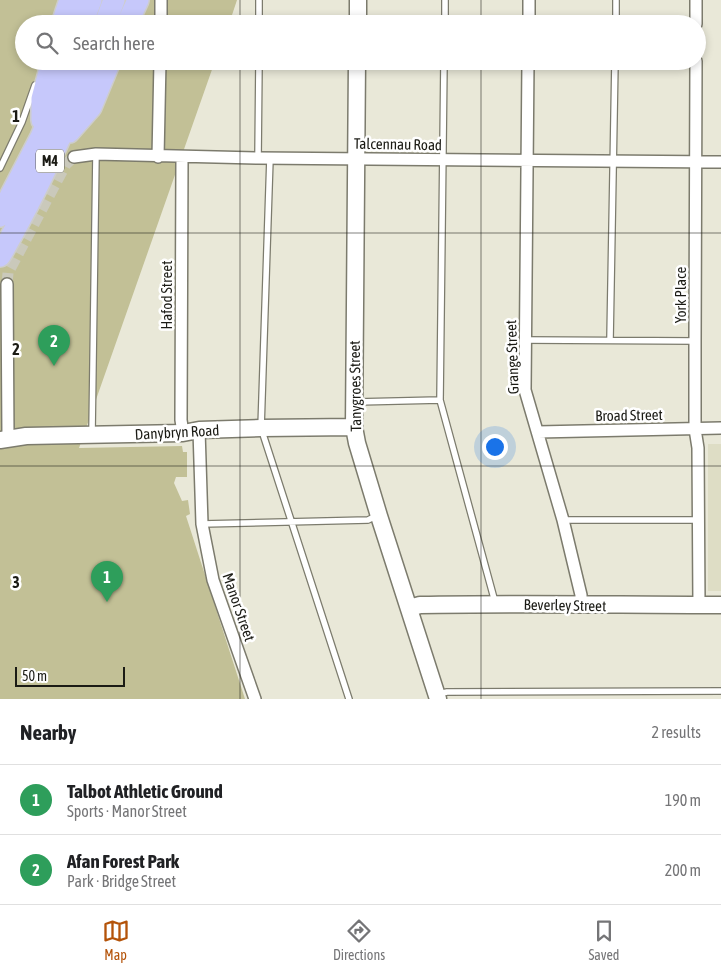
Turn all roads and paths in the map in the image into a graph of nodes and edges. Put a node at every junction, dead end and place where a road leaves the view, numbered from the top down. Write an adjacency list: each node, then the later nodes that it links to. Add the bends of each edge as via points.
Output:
1 (70, 0): 12 (highway)
2 (91, 0): 13 (highway)
3 (114, 0): 14 (highway)
4 (138, 0): 15 (highway)
5 (161, 0): 16 (street)
6 (259, 0): 17 (lane)
7 (358, 0): 18 (street)
8 (445, 0): 19 (lane)
9 (529, 0): 20 (street)
10 (616, 0): 21 (lane)
11 (696, 0): 22 (street)
12 (65, 15)
13 (85, 15)
14 (108, 15)
15 (131, 15)
16 (161, 15)
17 (259, 15)
18 (358, 15)
19 (445, 15)
20 (529, 15)
21 (616, 15)
22 (696, 15)
23 (50, 70): 35 (highway, via 42,99)
24 (67, 70): 35 (highway, M4, via 60,92)
25 (88, 70): 35 (highway, M4)
26 (106, 70): 35 (highway, via 90,107)
27 (160, 70): 38 (street)
28 (259, 70): 39 (lane)
29 (357, 70): 41 (street, Tanygroes Street)
30 (444, 70): 42 (lane)
31 (528, 70): 43 (street, Grange Street)
32 (615, 70): 44 (lane)
33 (696, 70): 45 (street, York Place)
34 (37, 79): 47 (lane, via 22,122)
35 (58, 146): 36 (street, Talcennau Road); 48 (highway, M4); 49 (highway, M4)
36 (96, 154): 38 (street, Talcennau Road); 64 (lane)
37 (182, 156): 38 (street, Talcennau Road); 39 (street, Talcennau Road); 62 (street, Hafod Street, via 181,420)
38 (158, 157)
39 (258, 158): 40 (street, Talcennau Road)
40 (270, 158): 41 (street, Talcennau Road); 59 (lane)
41 (356, 159): 42 (street, Talcennau Road); 57 (street, Tanygroes Street)
42 (444, 160): 43 (street, Talcennau Road); 56 (lane)
43 (527, 160): 44 (street, Talcennau Road); 52 (street, Grange Street)
44 (612, 162): 45 (street, Talcennau Road); 53 (lane)
45 (695, 162): 46 (street, Talcennau Road); 54 (street, York Place)
46 (721, 162)
47 (0, 168)
48 (0, 216)
49 (0, 256)
50 (7, 284): 51 (street)
51 (4, 304): 55 (street)
52 (526, 340): 53 (lane); 63 (street, Grange Street, via 525,390)
53 (610, 340): 54 (lane)
54 (695, 341): 61 (street, York Place)
55 (4, 344): 65 (street)
56 (440, 400): 57 (lane); 71 (lane)
57 (354, 402): 58 (street, Tanygroes Street)
58 (354, 427): 59 (street, Danybryn Road); 66 (street, Tanygroes Street)
59 (261, 428): 62 (street, Danybryn Road); 69 (lane)
60 (721, 428): 61 (street, Broad Street)
61 (696, 429): 63 (street, Broad Street); 68 (street, York Place)
62 (191, 432): 64 (street, Danybryn Road); 70 (street, Hafod Street)
63 (538, 432): 67 (street, Grange Street)
64 (92, 435): 65 (street, Danybryn Road)
65 (4, 439)
66 (379, 516): 69 (lane, via 368,520); 75 (street, Tanygroes Street)
67 (563, 520): 68 (lane); 72 (street, Grange Street)
68 (698, 520): 73 (street, York Place)
69 (292, 521): 70 (lane); 79 (lane)
70 (202, 524): 78 (street, Manor Street, via 212,580)
71 (495, 604): 72 (street, Beverley Street); 75 (street, Beverley Street)
72 (581, 605): 73 (street, Beverley Street)
73 (699, 605): 74 (street, Beverley Street)
74 (721, 605)
75 (409, 608): 77 (street, Tanygroes Street)
76 (721, 691): 77 (lane, via 447,692)
77 (437, 697)
78 (254, 699)
79 (349, 699)

